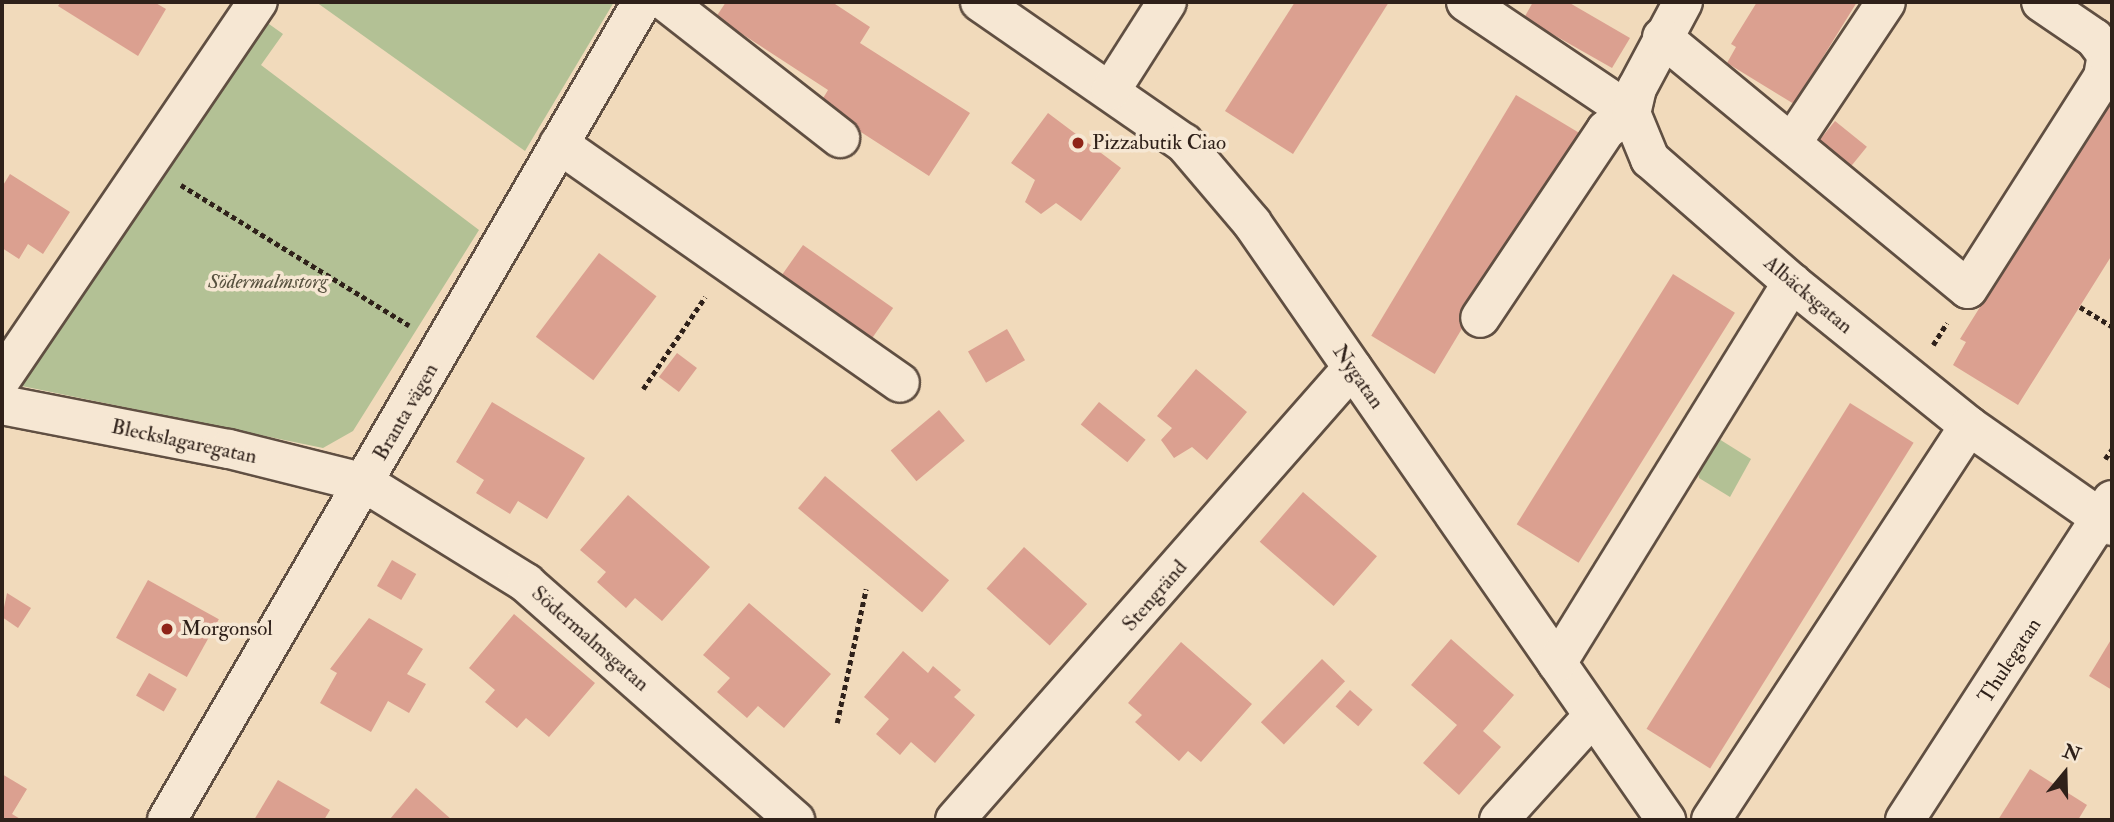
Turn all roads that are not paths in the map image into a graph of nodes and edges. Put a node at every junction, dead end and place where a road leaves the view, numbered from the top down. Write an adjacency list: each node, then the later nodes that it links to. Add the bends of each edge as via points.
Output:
1 (258, 2): 19 (street)
2 (642, 2): 15 (street, Branta vägen)
3 (666, 2): 13 (street)
4 (980, 2): 11 (street, Nygatan)
5 (1167, 2): 11 (street)
6 (1466, 2): 12 (street)
7 (1683, 2): 10 (street)
8 (1886, 2): 14 (street)
9 (2041, 2): 14 (street, via 2094,38 2107,55 2103,77 1968,289)
10 (1662, 37): 12 (street, via 1637,88); 14 (street)
11 (1111, 90): 18 (street, Nygatan, via 1184,143 1252,223)
12 (1631, 113): 16 (street, Albäcksgatan, via 1650,159); 17 (street, via 1606,130)
13 (840, 138)
14 (1792, 143)
15 (559, 144): 20 (street); 23 (street, Branta vägen)
16 (1792, 283): 22 (street, Albäcksgatan); 25 (street)
17 (1480, 318)
18 (1352, 368): 25 (street, Nygatan); 29 (street, Stengränd)
19 (2, 378)
20 (900, 383)
21 (2, 405): 23 (street, Bleckslagaregatan)
22 (1969, 426): 24 (street, Albäcksgatan); 32 (street)
23 (365, 483): 27 (street, Branta vägen); 28 (street, Södermalmsgatan, via 526,583)
24 (2105, 504): 33 (street, Thulegatan)
25 (1557, 663): 26 (street, Nygatan)
26 (1593, 716): 30 (street); 31 (street, Nygatan)
27 (167, 820)
28 (795, 820)
29 (955, 820)
30 (1499, 820)
31 (1665, 820)
32 (1712, 820)
33 (1905, 820)

